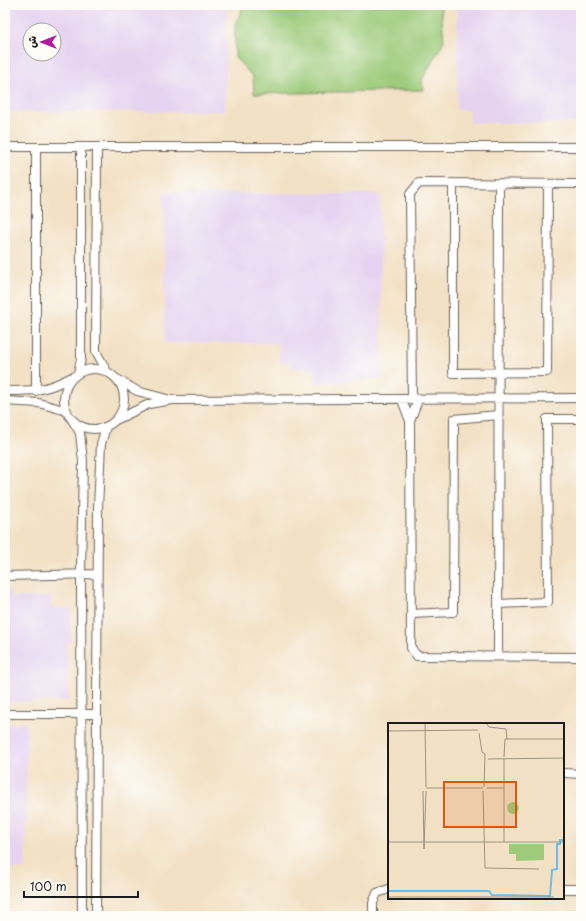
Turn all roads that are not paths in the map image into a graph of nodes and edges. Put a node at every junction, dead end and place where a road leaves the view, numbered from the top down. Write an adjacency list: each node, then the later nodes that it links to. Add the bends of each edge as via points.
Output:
1 (5, 147): 2 (street)
2 (36, 147): 3 (street); 15 (street)
3 (81, 147): 4 (street); 12 (street, via 81,359)
4 (97, 147): 5 (street); 10 (street, via 96,351)
5 (581, 147)
6 (453, 183): 7 (street); 11 (street, via 453,373); 20 (street, via 419,183 410,194)
7 (499, 184): 8 (street); 11 (street)
8 (548, 184): 9 (street); 11 (street, via 547,372)
9 (581, 184)
10 (106, 370): 12 (street, via 90,368); 13 (street)
11 (498, 373): 16 (street)
12 (75, 375): 15 (street, via 52,387); 22 (street, via 65,393)
13 (117, 378): 18 (street, via 137,390); 26 (street, via 122,386 124,404)
14 (5, 391): 15 (street)
15 (36, 391)
16 (498, 398): 17 (street); 20 (street); 23 (street)
17 (581, 398)
18 (172, 400): 19 (street); 26 (street, via 149,404)
19 (402, 400): 20 (street); 27 (street)
20 (415, 400): 27 (street)
21 (5, 401): 22 (street, via 39,403)
22 (67, 411): 24 (street)
23 (498, 415): 32 (street); 33 (street, via 454,419 453,612)
24 (71, 418): 28 (street, via 87,428); 29 (street, via 80,433 83,461)
25 (581, 419): 32 (street, via 547,419 548,602)
26 (116, 420): 28 (street)
27 (410, 421): 33 (street)
28 (106, 427): 30 (street, via 101,444)
29 (81, 574): 30 (street); 31 (street); 37 (street)
30 (97, 574): 38 (street)
31 (5, 576)
32 (498, 604): 34 (street)
33 (411, 614): 34 (street, via 411,648 417,656)
34 (498, 656): 35 (street)
35 (581, 657)
36 (5, 714): 37 (street)
37 (81, 714): 38 (street); 44 (street)
38 (97, 714): 45 (street)
39 (564, 773): 40 (street)
40 (581, 774)
41 (564, 889): 42 (street)
42 (581, 889)
43 (388, 890): 46 (street, via 377,893 373,903)
44 (82, 916)
45 (96, 916)
46 (373, 916)

